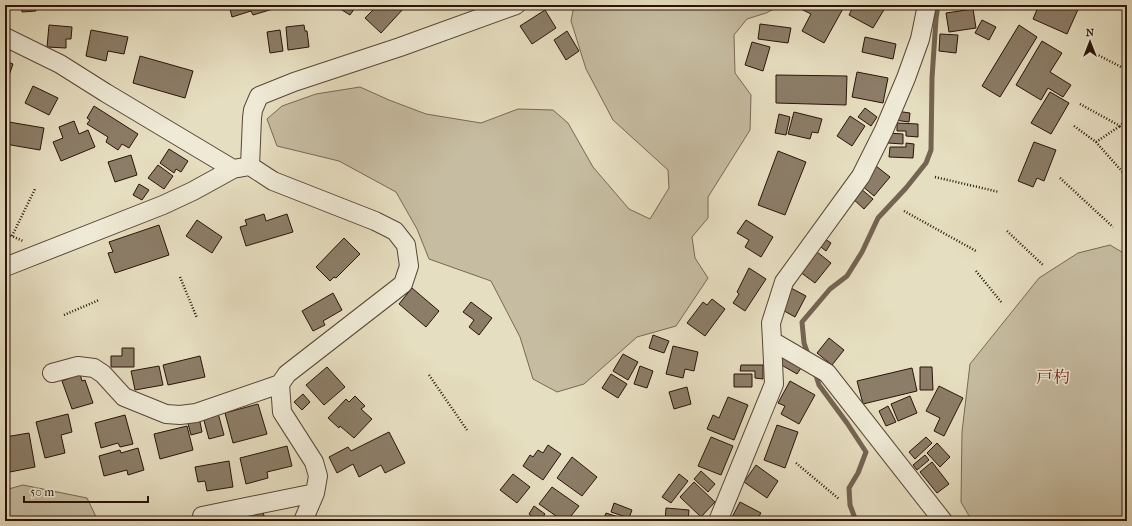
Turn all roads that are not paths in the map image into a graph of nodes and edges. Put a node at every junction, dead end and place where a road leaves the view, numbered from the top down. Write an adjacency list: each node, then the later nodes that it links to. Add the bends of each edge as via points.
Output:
1 (516, 5): 4 (street, via 259,96 253,110)
2 (927, 5): 6 (street, via 920,39 906,78 862,176 784,282 771,323)
3 (5, 37): 4 (street, via 60,64 106,93)
4 (241, 167): 5 (street, via 163,205); 8 (street, via 375,221 395,231 406,245 409,266 404,284 287,374)
5 (5, 267)
6 (772, 341): 12 (street, via 774,384); 13 (street, via 827,373)
7 (52, 373): 8 (street, via 78,366 94,368 124,397 166,414 180,415 196,413)
8 (280, 384): 9 (street, via 282,412 314,462 318,476)
9 (315, 493): 10 (street, via 202,516); 11 (street)
10 (203, 521)
11 (303, 521)
12 (718, 521)
13 (943, 521)

